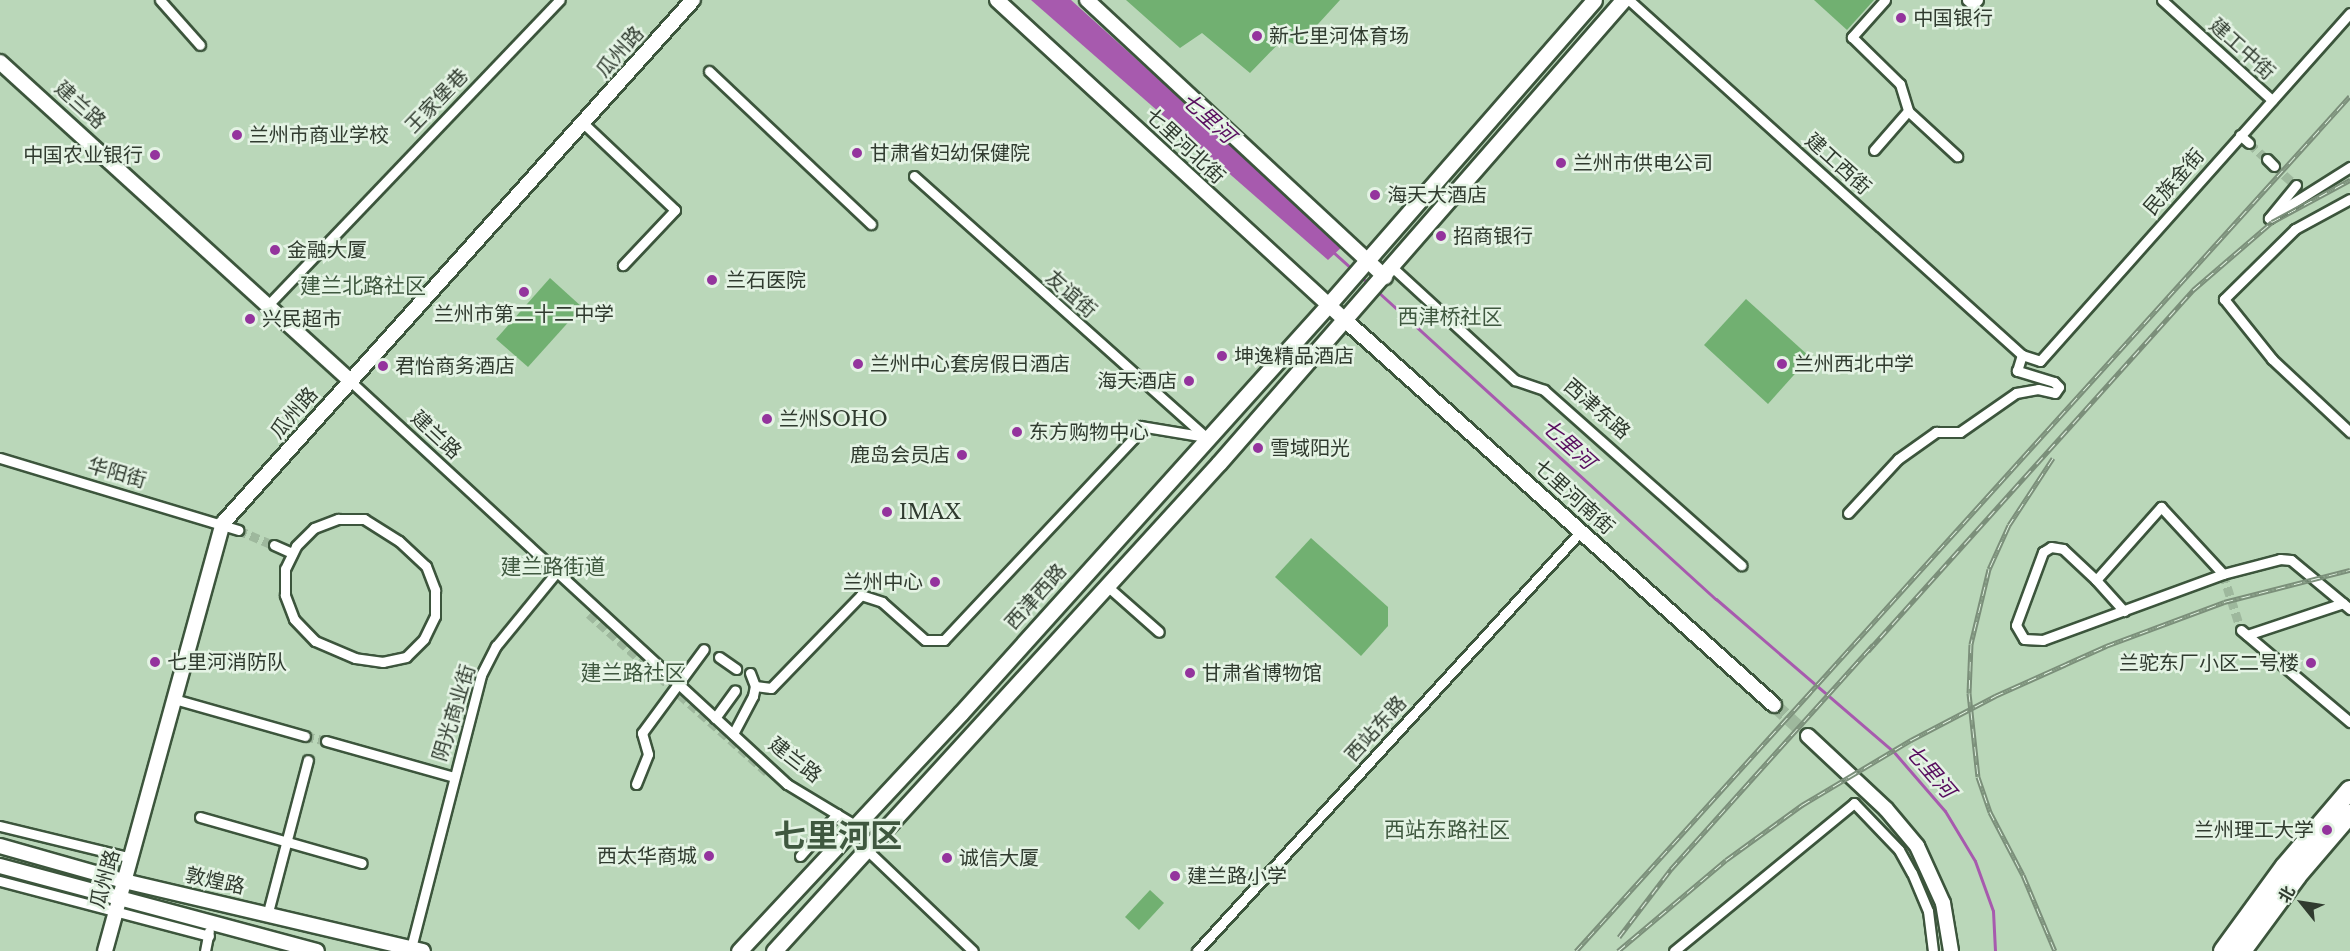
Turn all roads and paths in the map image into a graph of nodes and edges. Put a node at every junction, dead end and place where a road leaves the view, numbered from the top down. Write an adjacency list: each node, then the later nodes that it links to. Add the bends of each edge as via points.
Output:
1 (160, 0): 12 (street)
2 (559, 0): 31 (street, 王家堡巷)
3 (693, 0): 17 (street, 瓜州路)
4 (997, 0): 30 (street, 七里河北街)
5 (1087, 0): 27 (street, 七里河北街)
6 (1594, 0): 27 (main road)
7 (1623, 0): 29 (main road)
8 (1629, 0): 33 (street, 建工西街)
9 (1885, 0): 16 (street, via 1852,37 1900,84)
10 (2162, 0): 15 (street, 建工中街)
11 (2350, 13): 15 (street, 民族金街)
12 (200, 45)
13 (0, 62): 31 (street, 建兰路)
14 (709, 71): 26 (street)
15 (2272, 100): 18 (street, 民族金街)
16 (1908, 111): 20 (street); 21 (street)
17 (582, 122): 28 (street, via 675,210); 34 (street, 瓜州路)
18 (2240, 135): 19 (street); 33 (street, 民族金街, via 2040,362)
19 (2249, 143)
20 (1874, 150)
21 (1958, 156)
22 (2350, 167): 24 (street, via 2269,218)
23 (914, 176): 36 (street, 友谊街)
24 (2296, 185)
25 (2350, 199): 35 (street, via 2295,229 2224,299 2271,359)
26 (871, 224)
27 (1364, 263): 29 (street, 七里河北街); 30 (main road, 西津西路)
28 (622, 265)
29 (1386, 276): 32 (main road); 45 (street, 西津东路, via 1515,380 1544,390)
30 (1329, 304): 32 (street, 七里河北街); 36 (main road, 西津西路)
31 (268, 305): 34 (street, 建兰路)
32 (1346, 321): 38 (main road); 42 (street, 七里河南街)
33 (2022, 355): 39 (street, via 2017,371 2054,382 2059,387 2055,393 2038,389 2016,393 1960,432 1936,432 1898,459)
34 (349, 380): 40 (street, 瓜州路); 46 (street, 建兰路)
35 (2350, 432)
36 (1203, 441): 38 (main road); 58 (street, via 1140,426 1133,439 944,640 925,640 882,602 861,595 771,688); 75 (main road, 西津西路, via 967,706)
37 (0, 458): 40 (street, 华阳街)
38 (1219, 464): 49 (main road)
39 (1848, 513)
40 (223, 523): 41 (street, 华阳街); 60 (street, 瓜州路)
41 (238, 530)
42 (1582, 530): 61 (street, 七里河南街); 97 (street, 西站东路)
43 (274, 545): 44 (street)
44 (292, 554): 44 (street, via 285,569 285,595 294,619 315,641 355,658 383,662 406,657 424,639 435,616 435,590 426,566 399,541 364,519 338,519 314,528)
45 (1741, 565)
46 (555, 574): 57 (street, 建兰路); 69 (street, 阴光商业街, via 496,646 482,675)
47 (2223, 574): 48 (street, via 2161,507); 50 (street, via 2280,559 2291,560); 51 (street)
48 (2096, 580): 51 (street); 51 (street, via 2063,549 2051,547 2043,552 2016,625 2024,639 2043,640)
49 (1107, 586): 52 (street); 79 (main road)
50 (2346, 606): 63 (street, via 2244,633)
51 (2124, 611)
52 (1159, 632)
53 (704, 650): 57 (street)
54 (719, 657): 55 (street, via 733,663)
55 (736, 669)
56 (750, 673): 58 (street)
57 (681, 685): 62 (street, 建兰路); 70 (street, via 642,733 648,754)
58 (755, 686): 64 (street)
59 (735, 690): 62 (street)
60 (174, 699): 65 (street); 81 (street, 瓜州路)
61 (1774, 705)
62 (715, 718): 64 (street, 建兰路)
63 (2350, 722)
64 (733, 734): 72 (street, 建兰路, via 787,784)
65 (305, 736)
66 (1808, 736): 100 (street, via 1886,809 1917,846 1943,903)
67 (326, 741): 69 (street, 阴光商业街)
68 (308, 760): 77 (street)
69 (454, 777): 90 (street, 阴光商业街)
70 (636, 784)
71 (2350, 790): 101 (highway, via 2284,866)
72 (837, 814): 75 (street, 建兰路); 80 (street)
73 (2350, 814): 102 (highway, via 2297,876)
74 (200, 817): 77 (street)
75 (855, 825): 94 (main road, 西津西路)
76 (0, 826): 81 (street)
77 (287, 842): 82 (street); 88 (street)
78 (0, 846): 85 (street, 敦煌路)
79 (867, 850): 95 (main road); 96 (street)
80 (800, 856)
81 (131, 858): 85 (street, 瓜州路)
82 (362, 863)
83 (0, 866): 86 (street, 敦煌路)
84 (0, 881): 87 (street)
85 (124, 881): 86 (street, 瓜州路); 88 (street, 敦煌路)
86 (121, 898): 87 (street, 瓜州路); 89 (street, 敦煌路)
87 (116, 912): 89 (street); 91 (street, 瓜州路)
88 (268, 912): 90 (street, 敦煌路)
89 (209, 930): 92 (street); 93 (street, 敦煌路)
90 (417, 949)
91 (105, 951)
92 (204, 951)
93 (317, 951)
94 (739, 951)
95 (774, 951)
96 (973, 951)
97 (1197, 951)
98 (1674, 951): 99 (street, via 1854,803 1899,850 1912,873 1928,911)
99 (1933, 951)
100 (1951, 951)
101 (2223, 951)
102 (2242, 951)

